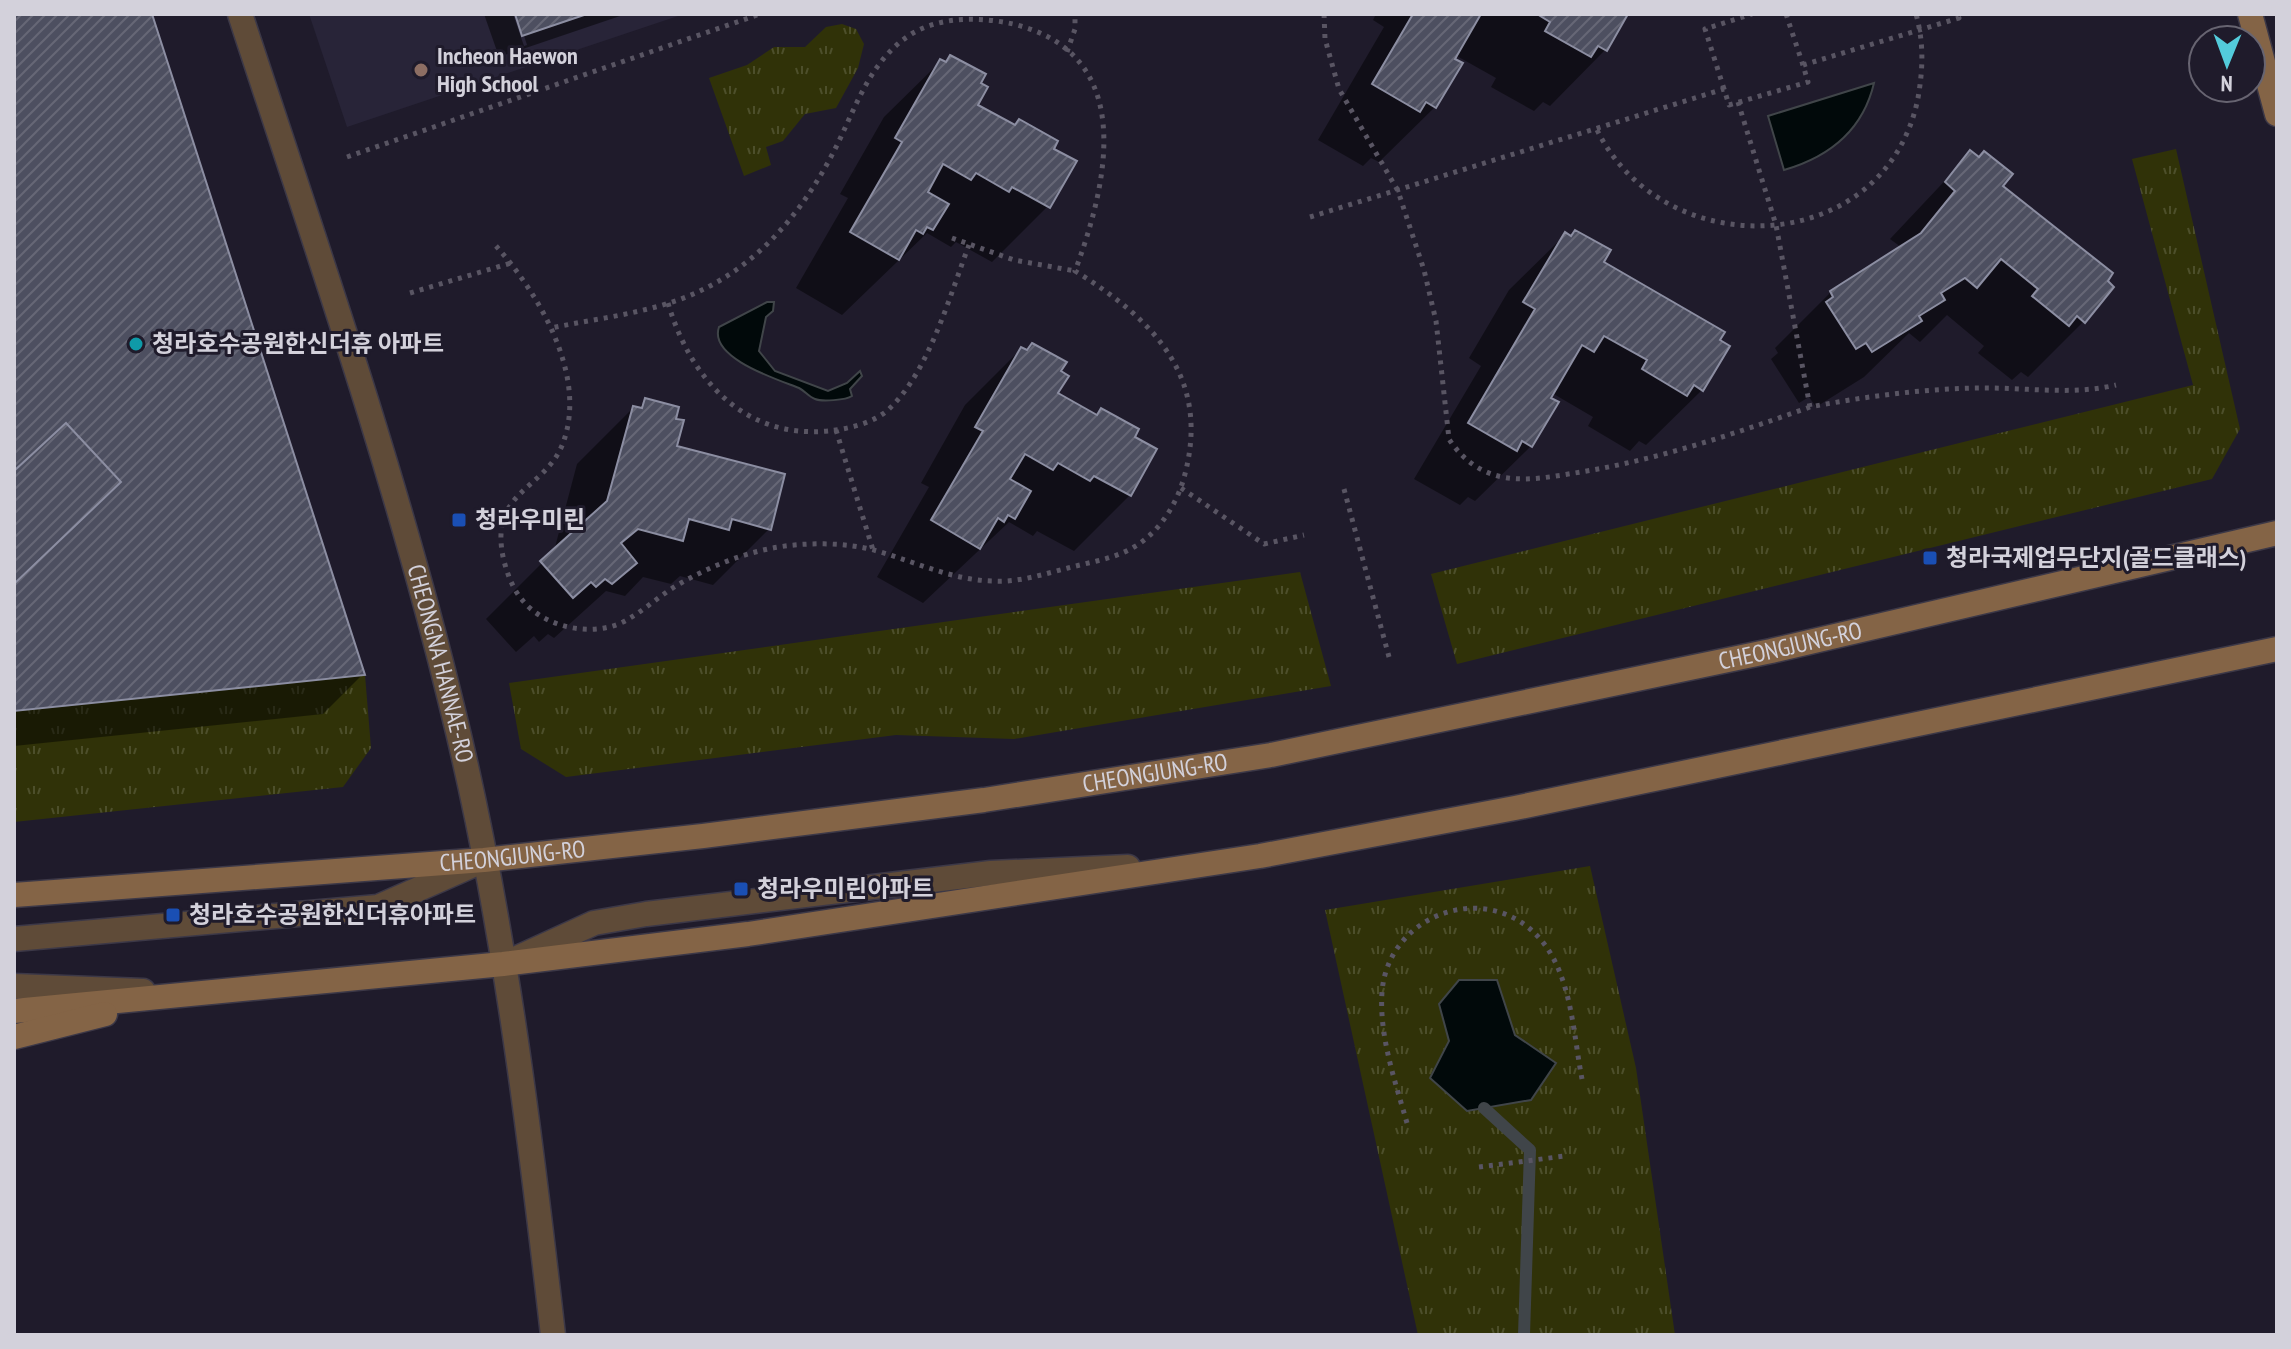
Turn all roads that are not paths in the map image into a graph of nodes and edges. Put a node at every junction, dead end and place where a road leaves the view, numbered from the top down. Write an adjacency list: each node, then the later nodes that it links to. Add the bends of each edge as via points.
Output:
1 (240, 14): 6 (street, CHEONGNA HANNAE-RO, via 396,495 454,711)
2 (2250, 14): 3 (main road)
3 (2277, 114)
4 (2277, 533): 6 (main road, CHEONGJUNG-RO, via 1771,651 1271,755 851,818)
5 (2277, 649): 9 (main road, via 1260,856)
6 (484, 860): 7 (main road, CHEONGJUNG-RO); 8 (street, via 378,907); 9 (street, CHEONGNA HANNAE-RO)
7 (15, 894)
8 (14, 939)
9 (503, 964): 11 (main road); 14 (street, CHEONGNA HANNAE-RO)
10 (14, 986): 11 (street)
11 (186, 993): 12 (main road); 13 (main road)
12 (14, 1011)
13 (14, 1037)
14 (553, 1335)

